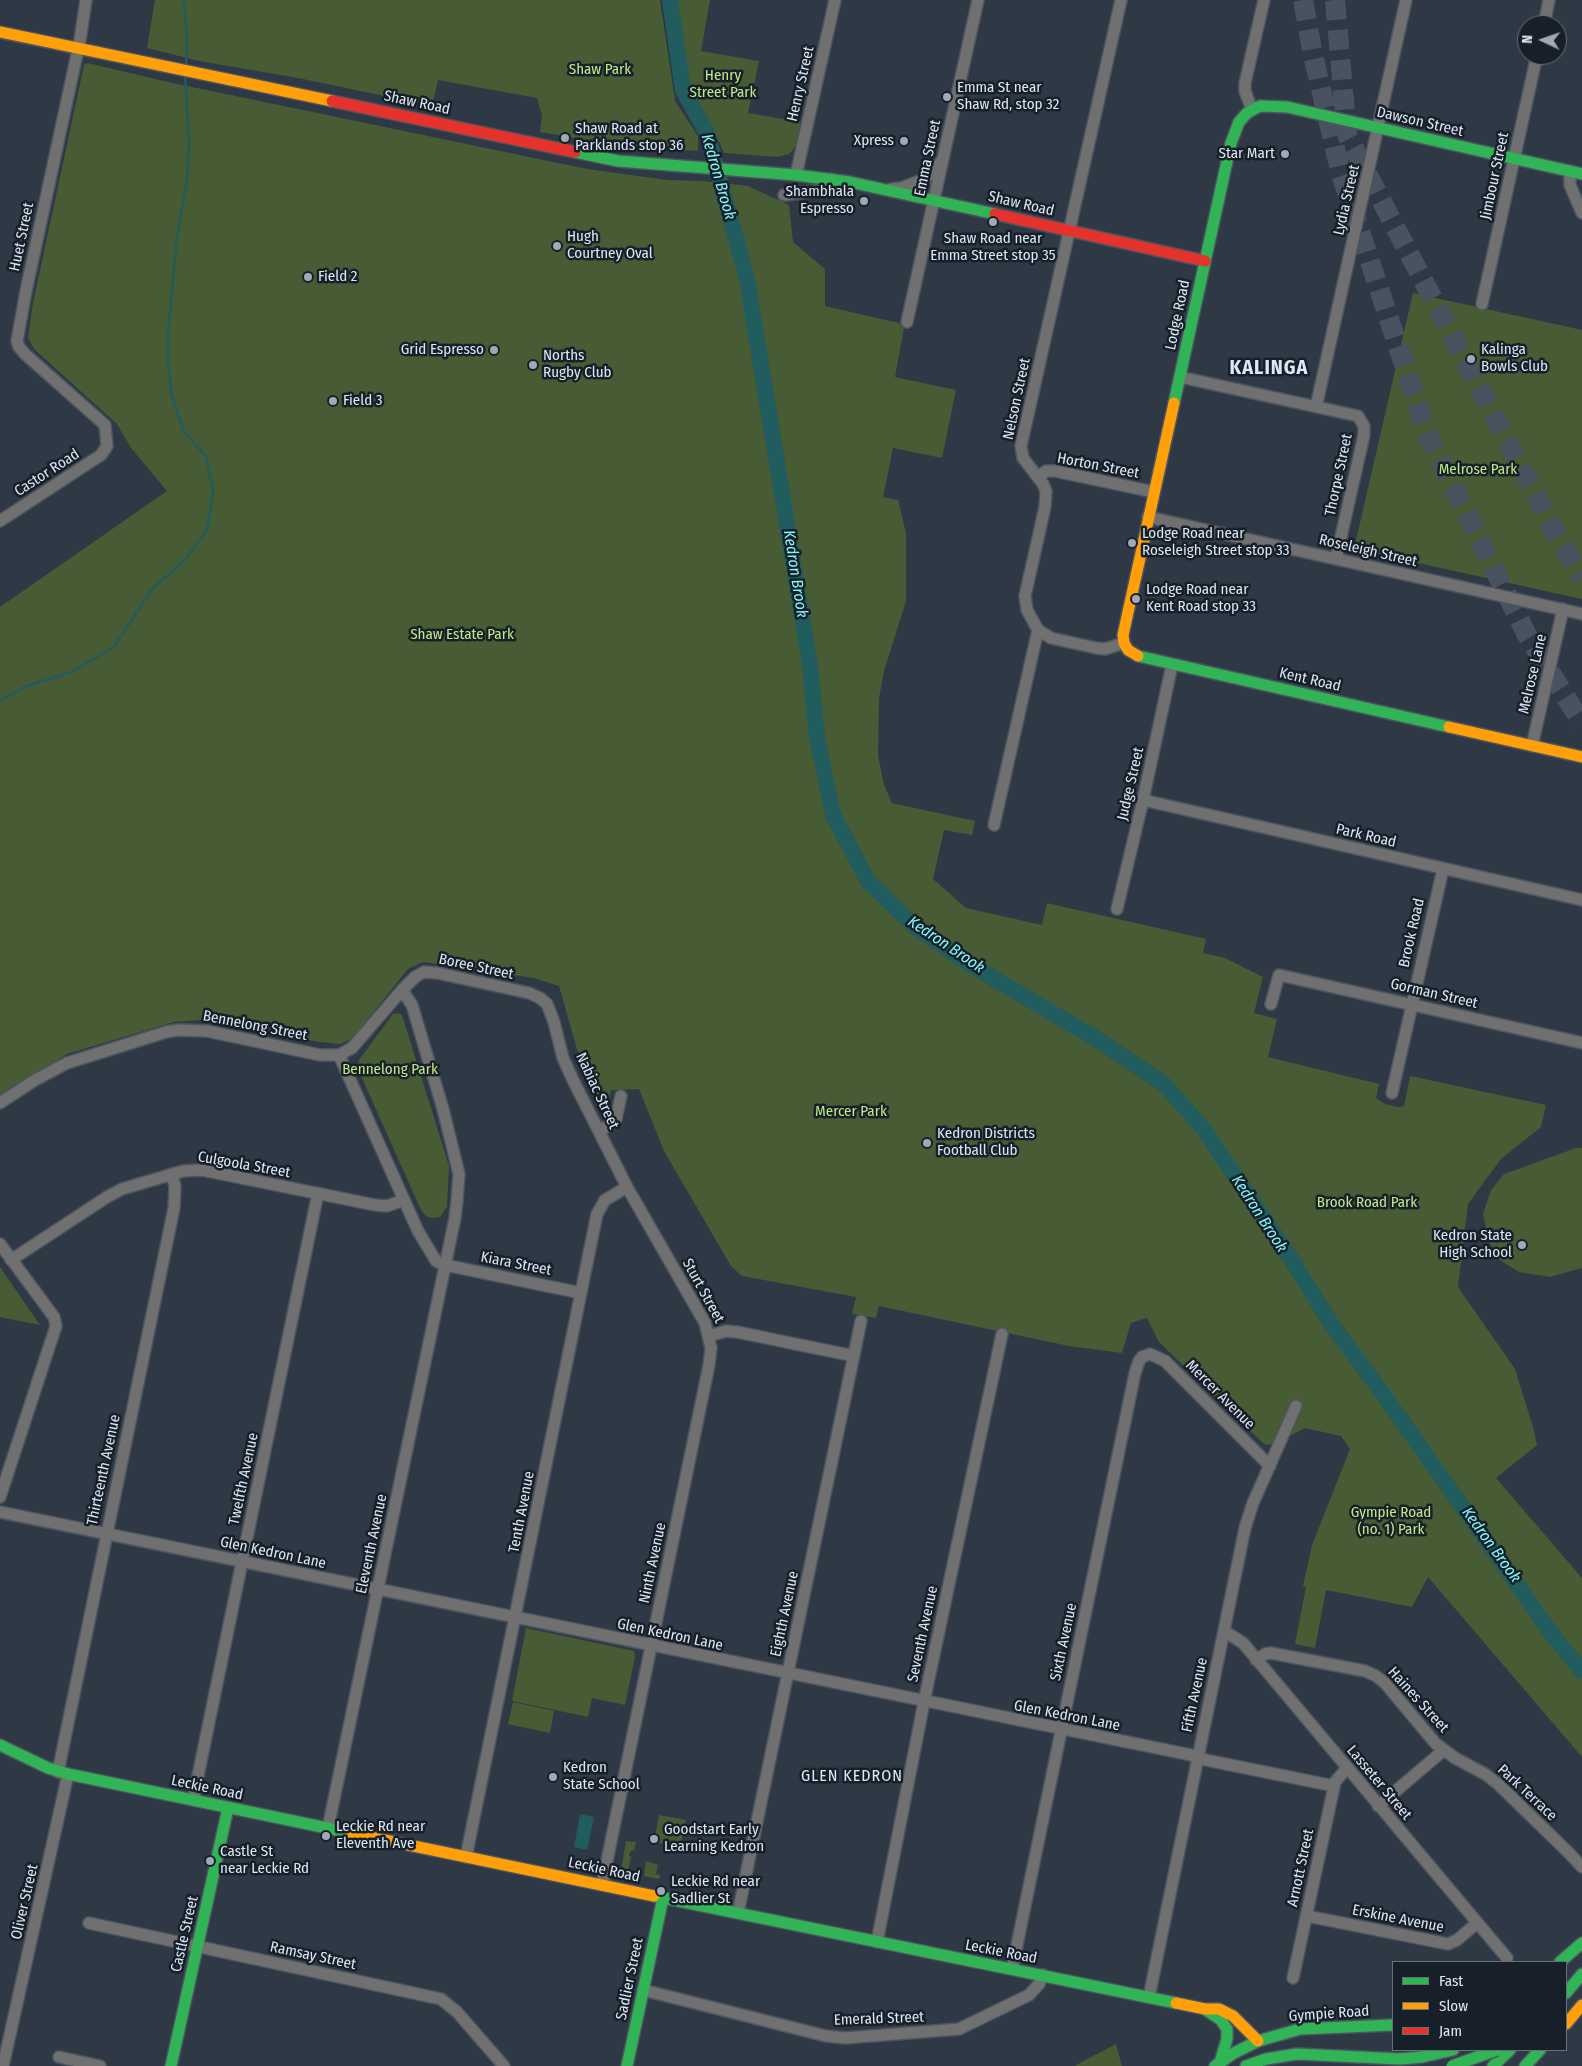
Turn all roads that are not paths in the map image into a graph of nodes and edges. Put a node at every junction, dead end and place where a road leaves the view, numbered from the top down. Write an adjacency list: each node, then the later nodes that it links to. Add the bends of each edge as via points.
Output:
1 (86, 0): 10 (street, Huet Street)
2 (834, 0): 18 (street, Henry Street)
3 (978, 0): 15 (street, Emma Street)
4 (1121, 0): 24 (street, Nelson Street)
5 (1264, 0): 12 (street, via 1245,82)
6 (1406, 0): 13 (street, Lydia Street)
7 (1550, 0): 8 (street)
8 (1546, 15)
9 (0, 32): 10 (main road, Shaw Road)
10 (77, 48): 18 (main road, Shaw Road, via 618,161); 30 (street, Huet Street, via 17,341 22,350 104,425)
11 (1535, 65): 14 (street, Jimbour Street)
12 (1252, 110): 13 (main road, Dawson Street, via 1260,106 1287,107); 25 (main road, Lodge Road, via 1239,122 1231,143)
13 (1378, 128): 14 (main road, Dawson Street); 29 (street, Lydia Street)
14 (1514, 158): 16 (main road, Dawson Street); 26 (street, Jimbour Street)
15 (943, 160): 20 (street, via 925,180); 22 (street, Emma Street)
16 (1570, 171): 17 (main road, Dawson Street); 23 (street, via 1570,185)
17 (1582, 174)
18 (796, 175): 19 (main road, Shaw Road)
19 (831, 178): 20 (main road, Shaw Road); 21 (street, via 830,189)
20 (887, 189): 22 (main road, Shaw Road)
21 (784, 195)
22 (934, 200): 24 (main road, Shaw Road); 27 (street, Emma Street)
23 (1582, 213)
24 (1069, 230): 25 (main road, Shaw Road); 31 (street, Nelson Street, via 1022,446 1023,458)
25 (1205, 261): 28 (main road, Lodge Road)
26 (1482, 304)
27 (907, 322)
28 (1180, 377): 29 (street); 32 (main road, Lodge Road)
29 (1316, 407): 35 (street, Thorpe Street, via 1358,416 1364,426)
30 (107, 446): 34 (street, Castor Road, via 101,455)
31 (1038, 477): 32 (street, Horton Street, via 1046,471 1055,471); 38 (street, Nelson Street, via 1046,499 1025,603)
32 (1154, 492): 33 (main road, Lodge Road)
33 (1148, 517): 35 (street, Roseleigh Street); 39 (main road, Lodge Road, via 1124,626)
34 (0, 521)
35 (1336, 559): 36 (street, Roseleigh Street)
36 (1563, 610): 37 (street, Roseleigh Street); 41 (street, Melrose Lane)
37 (1582, 614)
38 (1038, 630): 39 (street, via 1051,638 1096,648 1105,649); 44 (street)
39 (1124, 643): 40 (main road, Kent Road, via 1134,654)
40 (1172, 665): 41 (main road, Kent Road); 43 (street, Judge Street)
41 (1532, 746): 42 (main road, Kent Road)
42 (1582, 757)
43 (1143, 800): 45 (street, Park Road); 47 (street, Judge Street)
44 (994, 825)
45 (1443, 868): 46 (street, Park Road); 51 (street, Brook Road)
46 (1582, 900)
47 (1117, 909)
48 (402, 990): 49 (street, Boree Street, via 427,972 530,993); 53 (street, via 352,1048); 64 (street, Eleventh Avenue, via 412,1005 444,1109 457,1166 456,1218)
49 (547, 1004): 57 (street, Nabiac Street, via 563,1058)
50 (1271, 1004): 51 (street, Gorman Street, via 1279,975)
51 (1412, 1004): 52 (street, Gorman Street); 54 (street, Brook Road)
52 (1582, 1042)
53 (339, 1054): 56 (street, Bennelong Street, via 320,1055 207,1030 178,1030 67,1062); 61 (street)
54 (1392, 1093)
55 (621, 1096): 57 (street, via 616,1119)
56 (0, 1103)
57 (599, 1131): 59 (street, Nabiac Street)
58 (172, 1174): 60 (street, Culgoola Street, via 202,1170); 63 (street, Culgoola Street, via 107,1196); 75 (street, Thirteenth Avenue, via 174,1208)
59 (627, 1187): 65 (street, Tenth Avenue, via 610,1196 599,1209); 68 (street, Sturt Street, via 702,1317)
60 (318, 1194): 61 (street, Culgoola Street, via 381,1206); 76 (street, Twelfth Avenue)
61 (404, 1200): 64 (street, via 427,1248 436,1261)
62 (0, 1244): 63 (street)
63 (10, 1260): 73 (street, via 54,1317 56,1326)
64 (445, 1265): 65 (street, Kiara Street); 77 (street, Eleventh Avenue)
65 (581, 1293): 78 (street, Tenth Avenue)
66 (862, 1320): 70 (street, Eighth Avenue)
67 (1002, 1334): 83 (street, Seventh Avenue)
68 (709, 1336): 70 (street, Sturt Street, via 726,1331 737,1332); 80 (street, Ninth Avenue, via 709,1365)
69 (1146, 1355): 72 (street, Mercer Avenue, via 1155,1355 1165,1361); 84 (street, Sixth Avenue, via 1139,1361 1135,1373)
70 (854, 1356): 82 (street, Eighth Avenue)
71 (1296, 1406): 72 (street, Fifth Avenue)
72 (1270, 1466): 79 (street, Fifth Avenue, via 1249,1515)
73 (0, 1497)
74 (0, 1512): 75 (street, Glen Kedron Lane)
75 (106, 1534): 76 (street, Glen Kedron Lane); 89 (street, Thirteenth Avenue)
76 (242, 1562): 77 (street, Glen Kedron Lane); 91 (street, Twelfth Avenue)
77 (378, 1590): 78 (street, Glen Kedron Lane); 94 (street, Eleventh Avenue)
78 (516, 1618): 80 (street, Glen Kedron Lane); 95 (street, Tenth Avenue)
79 (1224, 1631): 81 (street, Lasseter Street, via 1243,1644); 87 (street, Fifth Avenue)
80 (651, 1646): 82 (street, Glen Kedron Lane); 97 (street, Ninth Avenue)
81 (1256, 1660): 86 (street, Haines Street, via 1271,1653 1370,1673 1385,1683); 88 (street, Lasseter Street)
82 (788, 1674): 83 (street, Glen Kedron Lane); 99 (street, Eighth Avenue)
83 (924, 1702): 84 (street, Glen Kedron Lane); 103 (street, Seventh Avenue)
84 (1061, 1730): 87 (street, Glen Kedron Lane); 109 (street, Sixth Avenue)
85 (0, 1746): 89 (main road, Leckie Road)
86 (1444, 1750): 92 (street, Haines Street); 96 (street, Park Terrace, via 1492,1779)
87 (1197, 1758): 90 (street, Glen Kedron Lane); 116 (street, Fifth Avenue)
88 (1347, 1768): 90 (street, Arnott Street); 92 (street, Lasseter Street)
89 (63, 1773): 91 (main road, Leckie Road); 132 (street, Oliver Street)
90 (1334, 1786): 100 (street, Arnott Street)
91 (193, 1800): 93 (main road, Leckie Road)
92 (1378, 1806): 102 (street, Lasseter Street)
93 (228, 1808): 94 (main road, Leckie Road); 105 (main road, Castle Street)
94 (328, 1828): 95 (main road, Leckie Road)
95 (466, 1857): 97 (main road, Leckie Road)
96 (1582, 1867)
97 (602, 1885): 98 (main road, Leckie Road)
98 (663, 1898): 99 (main road, Leckie Road); 114 (main road, Sadlier Street)
99 (738, 1913): 103 (main road, Leckie Road)
100 (1307, 1916): 102 (street, Erskine Avenue, via 1444,1944 1454,1942); 112 (street, Arnott Street)
101 (89, 1923): 105 (street, Ramsay Street)
102 (1477, 1923): 106 (street, Lasseter Street)
103 (877, 1942): 109 (main road, Leckie Road)
104 (1582, 1943): 107 (main road)
105 (198, 1946): 134 (main road, Castle Street); 135 (street, Ramsay Street, via 441,1999 458,2012)
106 (1507, 1958)
107 (1561, 1961)
108 (1582, 1967): 113 (main road)
109 (1012, 1969): 111 (main road, Leckie Road)
110 (1582, 1974): 115 (main road)
111 (1043, 1976): 114 (street, Emerald Street, via 1029,1995 959,2029 845,2038); 116 (main road, Leckie Road)
112 (1293, 1978)
113 (1567, 1981)
114 (644, 1990): 136 (main road, Sadlier Street)
115 (1567, 1992)
116 (1148, 1997): 120 (main road, Leckie Road)
117 (1582, 1998): 119 (main road)
118 (1582, 2005): 121 (main road)
119 (1567, 2007)
120 (1205, 2009): 123 (main road, Leckie Road, via 1227,2012); 131 (main road, Leckie Road, via 1221,2020 1227,2029)
121 (1567, 2023)
122 (1392, 2025): 123 (main road, Gympie Road, via 1300,2029)
123 (1258, 2041): 131 (main road, Gympie Road)
124 (1449, 2051): 137 (main road, via 1400,2059 1297,2054)
125 (1476, 2051): 139 (main road); 140 (main road)
126 (1494, 2051): 138 (main road, bridge)
127 (1509, 2051): 141 (main road)
128 (1521, 2051): 142 (main road)
129 (1539, 2051): 143 (main road)
130 (59, 2057): 133 (street)
131 (1218, 2064)
132 (3, 2066)
133 (100, 2066)
134 (171, 2066)
135 (504, 2066)
136 (627, 2066)
137 (1246, 2066)
138 (1452, 2066)
139 (1472, 2066)
140 (1486, 2066)
141 (1493, 2066)
142 (1509, 2066)
143 (1525, 2066)

